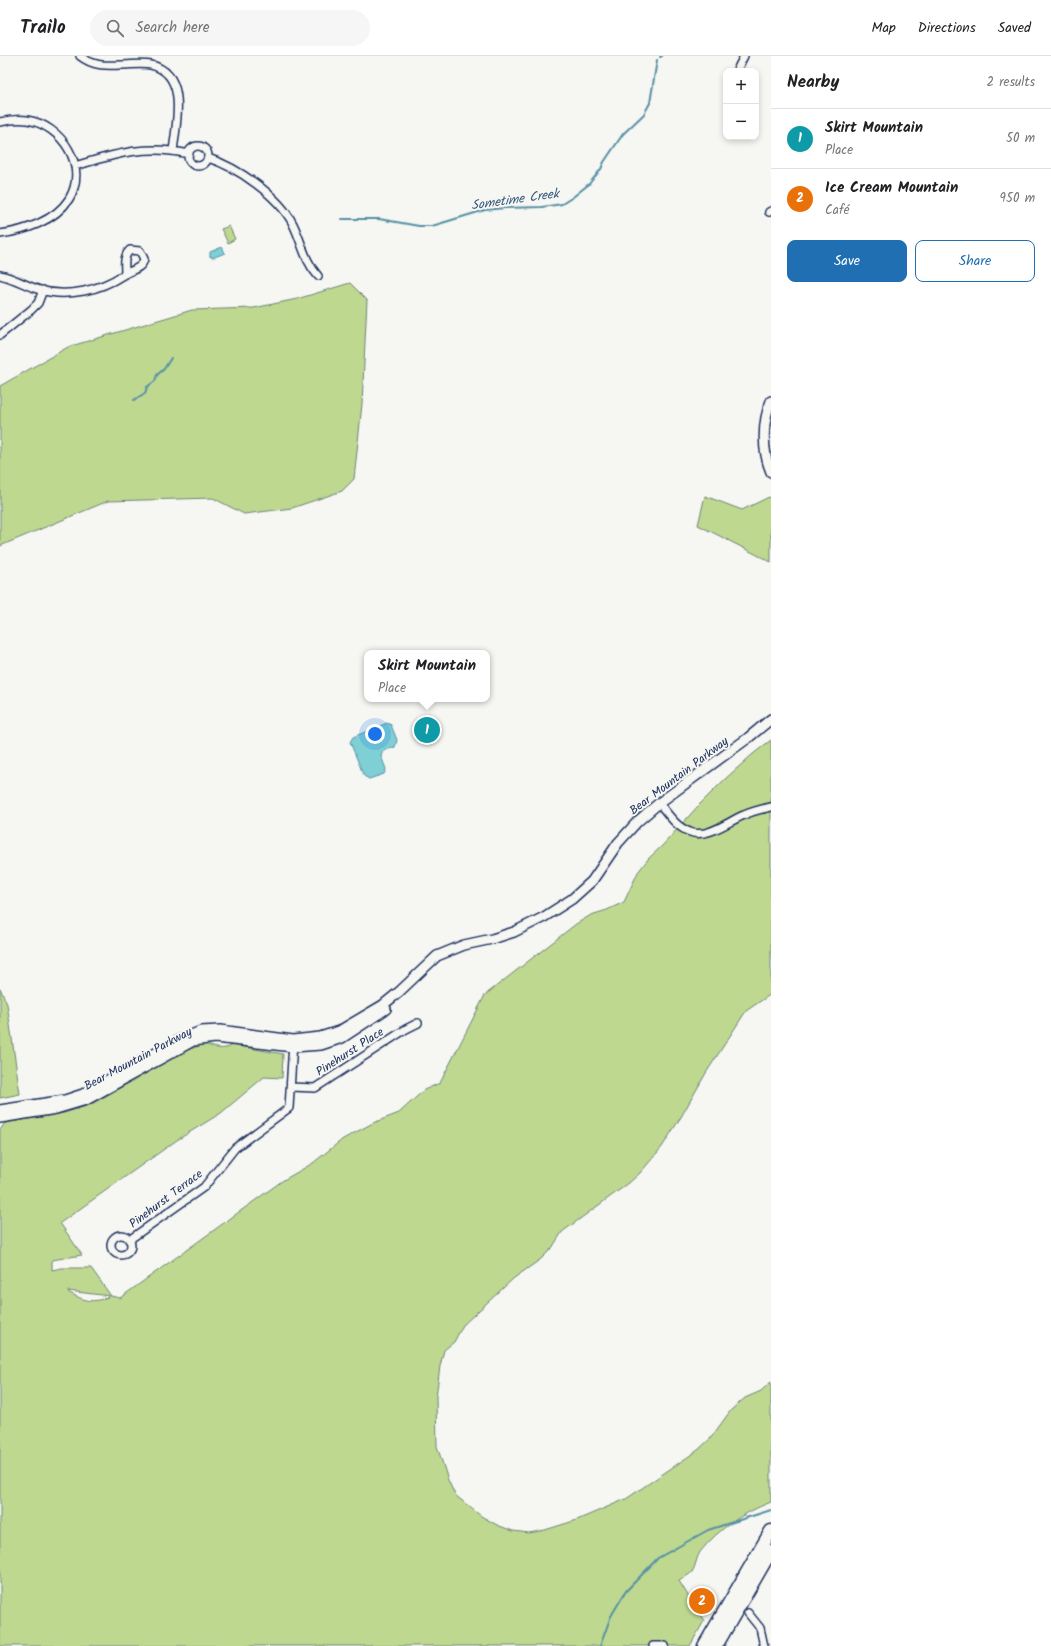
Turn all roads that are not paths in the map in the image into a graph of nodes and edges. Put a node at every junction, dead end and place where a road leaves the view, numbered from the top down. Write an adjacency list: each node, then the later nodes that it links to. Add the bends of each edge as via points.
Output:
1 (80, 56): 5 (street, via 99,65 152,65 168,74 175,86 178,99)
2 (744, 56): 3 (street)
3 (738, 68)
4 (0, 122): 8 (street, via 28,120 44,126 66,145)
5 (173, 151): 6 (street); 8 (street, via 132,150)
6 (189, 154): 7 (street, via 189,159 196,165 201,165); 7 (street, via 195,146 200,146 208,153)
7 (208, 158): 12 (street, via 237,172 262,189 285,212 296,230 307,261)
8 (75, 166): 9 (street, via 73,188 62,207 30,227)
9 (0, 234)
10 (125, 274): 13 (street, via 92,289 62,292)
11 (0, 275): 13 (street)
12 (318, 276)
13 (43, 290): 14 (street, via 32,310)
14 (0, 335)
15 (771, 401): 16 (street, via 765,429 766,456)
16 (771, 472)
17 (771, 719): 18 (street, Bear Mountain Parkway)
18 (659, 803): 19 (street, via 672,820 684,830 695,834 708,832 745,814); 21 (street, Bear Mountain Parkway, via 628,831 592,881 572,899 514,932 448,951 403,996 363,1025 332,1042 313,1046)
19 (771, 807)
20 (418, 1023): 22 (street, Pinehurst Place, via 315,1088)
21 (293, 1044): 22 (street, Pinehurst Terrace); 23 (street, Bear Mountain Parkway, via 220,1030 202,1031 179,1040 83,1094 60,1101); 24 (street, Bear Mountain Parkway, via 223,1038 203,1039 182,1047 86,1100 56,1109)
22 (291, 1087): 25 (street, Pinehurst Terrace, via 290,1103 286,1111 235,1148 204,1187)
23 (0, 1110)
24 (0, 1118)
25 (129, 1240)
26 (771, 1531): 32 (highway)
27 (771, 1543): 33 (highway)
28 (771, 1551): 34 (highway)
29 (748, 1613): 35 (street, via 760,1628)
30 (653, 1646): 31 (street)
31 (665, 1646)
32 (704, 1646)
33 (709, 1646)
34 (716, 1646)
35 (764, 1646)

